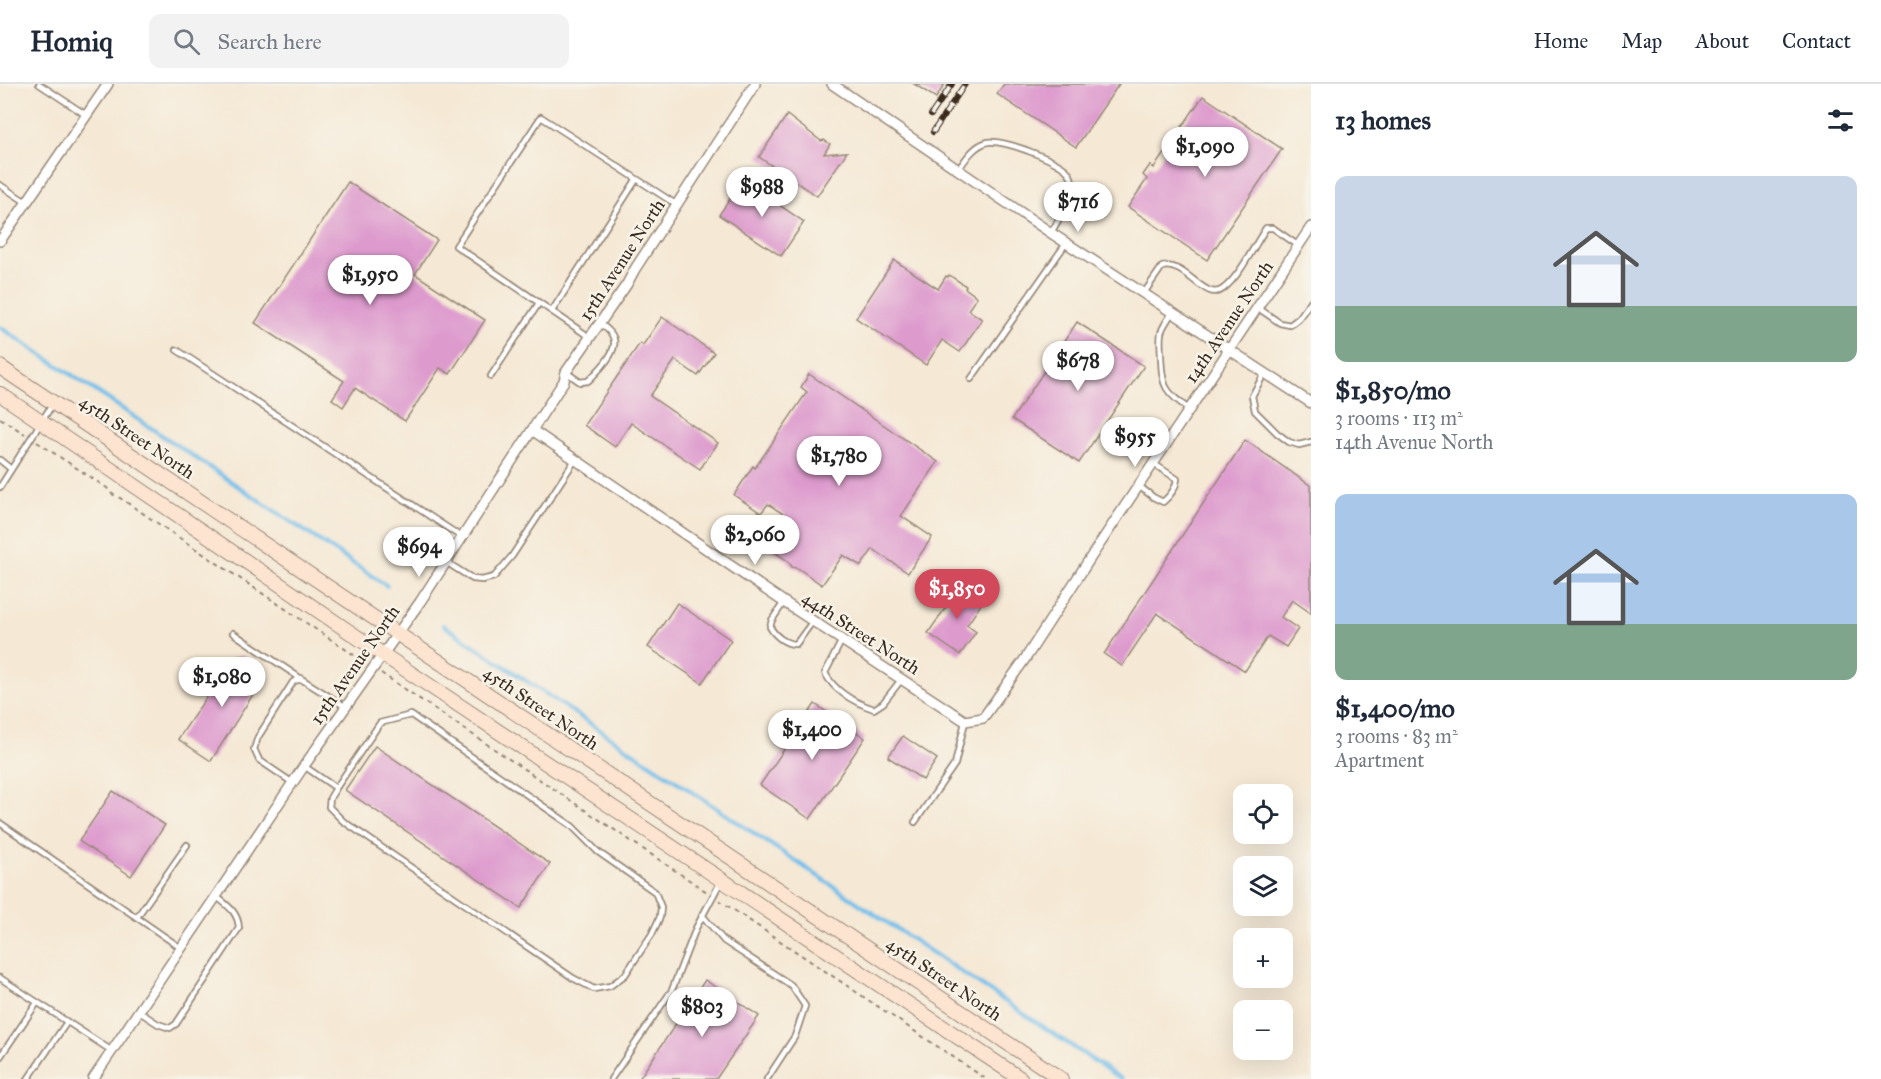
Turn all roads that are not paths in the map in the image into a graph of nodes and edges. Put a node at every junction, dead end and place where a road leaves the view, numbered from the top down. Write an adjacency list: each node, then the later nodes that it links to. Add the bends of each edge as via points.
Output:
1 (39, 84): 5 (lane)
2 (108, 84): 5 (street)
3 (754, 84): 10 (street, 15th Avenue North)
4 (832, 84): 6 (street)
5 (86, 115): 9 (street)
6 (958, 170): 12 (street); 12 (lane, via 970,152 986,142 1014,145 1058,166 1068,173 1075,190)
7 (636, 180): 10 (lane); 18 (lane, via 541,117 456,246); 20 (lane)
8 (0, 185): 9 (lane)
9 (26, 202): 13 (street)
10 (676, 206): 22 (street, 15th Avenue North)
11 (1311, 227): 15 (street, 14th Avenue North)
12 (1051, 233): 14 (street)
13 (0, 241)
14 (1067, 242): 16 (street); 30 (lane)
15 (1299, 246): 16 (lane, via 1273,228 1266,228 1222,290 1208,291 1168,265 1162,267); 19 (street, 14th Avenue North)
16 (1144, 293): 21 (street)
17 (1311, 301): 19 (lane, via 1290,325)
18 (539, 303): 20 (lane); 29 (lane)
19 (1258, 308): 25 (street, 14th Avenue North)
20 (552, 311): 23 (lane)
21 (1172, 313): 25 (street); 34 (lane, via 1160,331 1160,373 1170,396)
22 (600, 323): 23 (street, 15th Avenue North); 27 (lane, via 615,340 609,356 588,381 580,382)
23 (591, 338): 27 (street, 15th Avenue North)
24 (177, 350): 44 (lane)
25 (1229, 351): 28 (street); 34 (street, 14th Avenue North)
26 (0, 367): 32 (main road, 45th Street North)
27 (566, 372): 36 (street, 15th Avenue North)
28 (1264, 374): 33 (street); 37 (lane, via 1252,396 1255,411 1289,442)
29 (491, 376)
30 (971, 380)
31 (0, 394): 35 (main road)
32 (54, 403): 35 (lane); 49 (main road, 45th Street North)
33 (1311, 403)
34 (1190, 410): 40 (street, 14th Avenue North)
35 (41, 422): 41 (lane); 51 (main road)
36 (532, 430): 38 (street, 44th Street North); 44 (street, 15th Avenue North)
37 (1311, 442)
38 (576, 458): 45 (lane, via 494,577 472,579); 46 (street, 44th Street North)
39 (0, 460): 41 (lane)
40 (1154, 464): 42 (street, 14th Avenue North); 42 (lane, via 1177,479 1169,496 1163,502)
41 (11, 469): 43 (lane)
42 (1139, 486): 55 (street, 14th Avenue North, via 983,718)
43 (0, 487)
44 (463, 538): 45 (street, 15th Avenue North)
45 (446, 562): 49 (street, 15th Avenue North)
46 (784, 602): 47 (street, 44th Street North); 47 (lane, via 770,627 789,644 796,644)
47 (813, 621): 50 (street, 44th Street North)
48 (233, 633): 53 (lane)
49 (397, 634): 51 (street, 15th Avenue North); 73 (main road, 45th Street North)
50 (842, 640): 52 (street, 44th Street North); 52 (lane, via 825,673 831,685 843,693 874,709)
51 (382, 654): 54 (street, 15th Avenue North); 62 (main road)
52 (902, 679): 55 (street, 44th Street North)
53 (303, 680): 54 (lane); 57 (lane, via 293,682 254,749 259,760)
54 (346, 707): 56 (street, 15th Avenue North)
55 (965, 721): 59 (lane, via 955,764)
56 (304, 766): 57 (street, 15th Avenue North); 58 (lane)
57 (293, 783): 63 (street, 15th Avenue North)
58 (336, 788): 58 (lane, via 380,723 411,715 572,826 598,852 655,892 660,917 625,975 610,986 594,989 343,821 329,807)
59 (915, 822)
60 (0, 823): 65 (lane)
61 (187, 844): 65 (lane)
62 (722, 880): 64 (lane); 78 (main road)
63 (216, 897): 66 (street, 15th Avenue North); 69 (lane, via 237,916 239,928 176,1024 170,1028 158,1024)
64 (702, 915): 76 (lane, via 672,990); 77 (lane, via 724,941 791,985 804,1006 795,1036)
65 (137, 917): 66 (lane)
66 (181, 948): 69 (street, 15th Avenue North)
67 (0, 978): 68 (lane)
68 (37, 1003): 70 (lane); 72 (lane)
69 (138, 1011): 71 (street, 15th Avenue North)
70 (67, 1022): 71 (lane); 74 (lane)
71 (112, 1051): 75 (street, 15th Avenue North)
72 (0, 1057)
73 (1054, 1077)
74 (28, 1079)
75 (93, 1079)
76 (611, 1079)
77 (767, 1079)
78 (1021, 1079)

